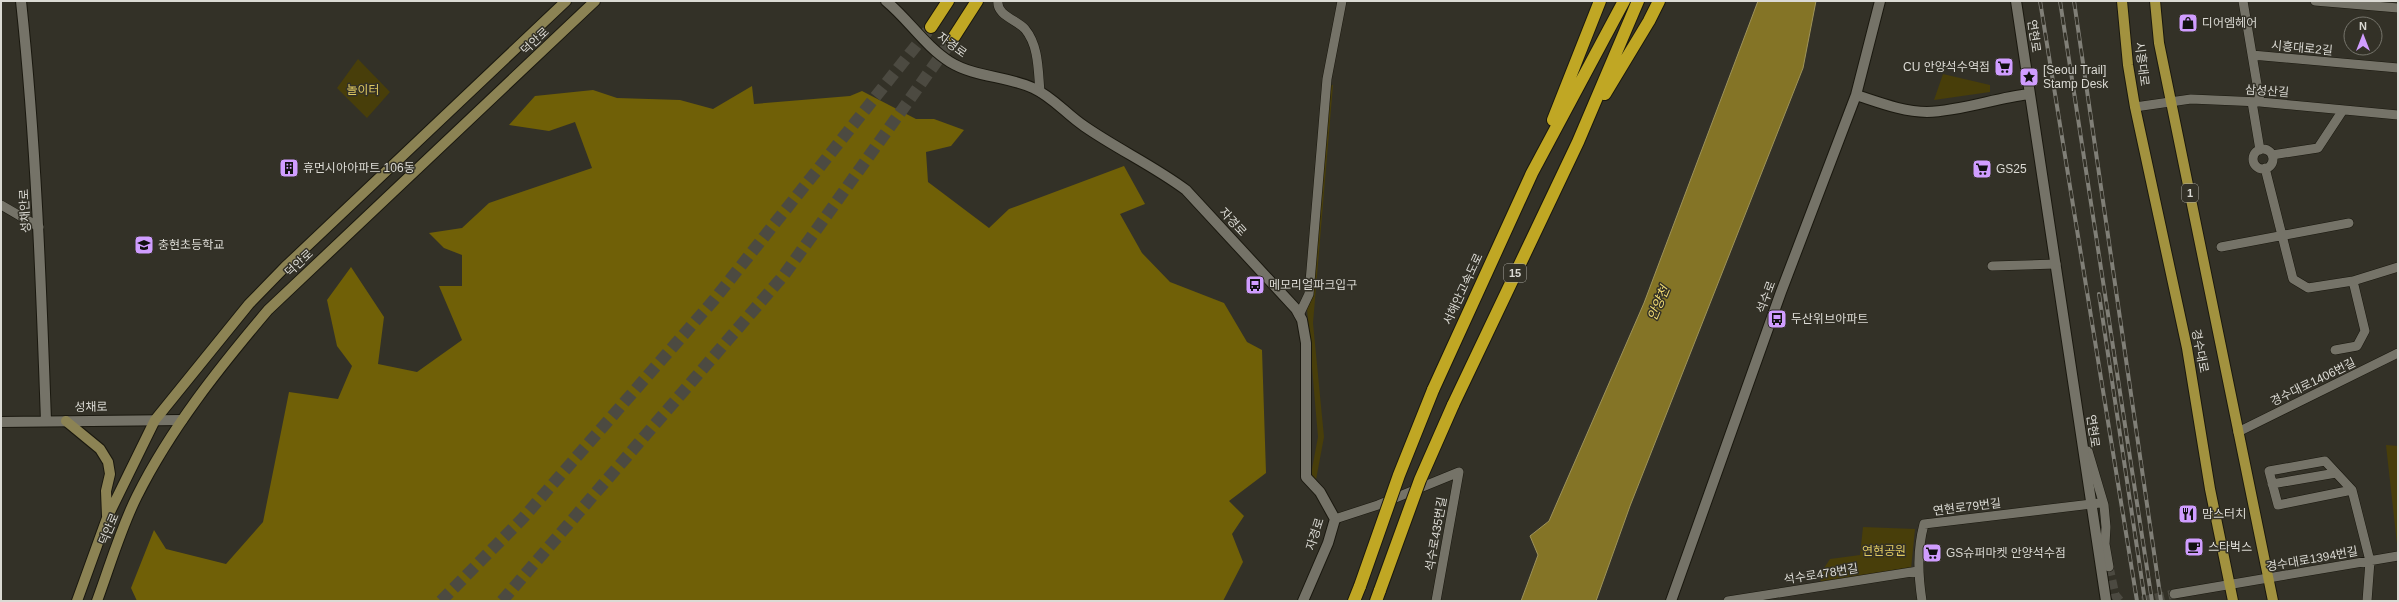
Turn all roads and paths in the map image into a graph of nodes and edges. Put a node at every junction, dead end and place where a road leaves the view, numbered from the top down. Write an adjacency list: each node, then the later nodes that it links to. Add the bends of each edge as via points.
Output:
1 (21, 1): 39 (street, 성채안로, via 29,72)
2 (566, 1): 49 (main road, 덕안로, via 254,298)
3 (595, 1): 50 (main road, 덕안로, via 268,310 237,346)
4 (886, 1): 24 (street, 자경로, via 951,63 963,69 1015,80)
5 (948, 1): 20 (highway)
6 (977, 1): 21 (highway)
7 (998, 1): 24 (street, via 1000,10 1024,29 1036,47)
8 (1342, 1): 46 (street, via 1327,79 1309,294)
9 (1600, 1): 36 (highway)
10 (1638, 1): 32 (highway, 15)
11 (1659, 1): 32 (highway)
12 (1880, 1): 26 (street, 석수로)
13 (2016, 1): 25 (street, 연현로)
14 (2122, 1): 29 (main road, 시흥대로)
15 (2155, 1): 27 (main road, 경수대로 / 1, via 2159,43)
16 (2243, 1): 22 (street)
17 (2315, 1): 19 (street)
18 (1622, 5): 36 (highway, 서해안고속도로 / 15)
19 (2398, 8)
20 (931, 27)
21 (952, 40)
22 (2252, 55): 23 (street, 시흥대로2길); 28 (street)
23 (2398, 68)
24 (1040, 92): 46 (street, 자경로, via 1083,125 1186,190)
25 (2030, 94): 26 (street, via 2001,97 1964,107 1927,112 1898,108); 42 (street, 연현로)
26 (1856, 95): 76 (street, 석수로, via 1781,292)
27 (2171, 102): 28 (street, 삼성산길, via 2191,99); 29 (street, 삼성산길); 55 (main road, 경수대로 / 1)
28 (2256, 102): 30 (street, 삼성산길); 33 (street)
29 (2135, 107): 68 (main road, 경수대로, via 2187,348 2210,489)
30 (2344, 110): 31 (street, 삼성산길); 34 (street, via 2318,148)
31 (2398, 117)
32 (1578, 142): 70 (highway, 15, bridge, via 1453,405 1420,480)
33 (2260, 150): 34 (street, via 2269,151); 35 (street, via 2254,156 2254,162 2258,167)
34 (2272, 155): 35 (street, via 2272,164)
35 (2265, 168): 40 (street)
36 (1532, 173): 74 (highway, 서해안고속도로 / 15, bridge, via 1432,390)
37 (1, 205): 39 (street)
38 (2349, 223): 40 (street)
39 (39, 227): 51 (street, 성채안로)
40 (2282, 235): 41 (street); 45 (street, via 2293,279 2308,288)
41 (2221, 247)
42 (2056, 264): 43 (street); 54 (street, 연현로)
43 (1992, 266)
44 (2398, 268): 45 (street)
45 (2353, 281): 47 (street, via 2365,331 2357,346)
46 (1299, 315): 62 (street, 자경로, via 1306,342 1306,476 1320,492)
47 (2335, 350)
48 (2398, 353): 55 (street, 경수대로1406번길)
49 (155, 420): 50 (street, 성채로); 52 (street, 성채로); 61 (main road, 덕안로)
50 (182, 420): 72 (main road, 덕안로, via 137,496 113,553)
51 (46, 421): 52 (street, 성채로); 53 (street, 성채로)
52 (66, 421): 61 (main road, via 100,449 108,462 110,474 106,491)
53 (1, 422)
54 (2079, 424): 59 (street, 연현로); 60 (street)
55 (2238, 432): 67 (main road, 경수대로)
56 (2336, 473): 57 (street); 57 (street, via 2325,461 2268,471); 58 (street)
57 (2272, 484): 58 (street, via 2278,505)
58 (2352, 490): 64 (street)
59 (2091, 503): 60 (street); 66 (street, 연현로79번길, via 1924,524 1919,545); 79 (street, 연현로)
60 (2104, 505): 65 (street, via 2105,544)
61 (107, 518): 71 (main road, 덕안로)
62 (1335, 518): 73 (street, 자경로, via 1328,543); 75 (street, 석수로435번길, via 1459,472)
63 (2398, 556): 64 (street, 경수대로1394번길)
64 (2370, 561): 67 (street, 경수대로1394번길); 82 (street)
65 (2109, 567)
66 (1918, 571): 77 (street, 석수로478번길); 78 (street, 연현로79번길)
67 (2269, 579): 68 (street, 경수대로1394번길); 81 (main road)
68 (2230, 586): 69 (street, 경수대로1394번길); 80 (main road, 경수대로)
69 (2174, 594)
70 (1378, 596)
71 (77, 601)
72 (97, 601)
73 (1303, 601)
74 (1354, 601)
75 (1436, 601)
76 (1671, 601)
77 (1728, 601)
78 (1922, 601)
79 (2106, 601)
80 (2233, 601)
81 (2274, 601)
82 (2367, 601)

